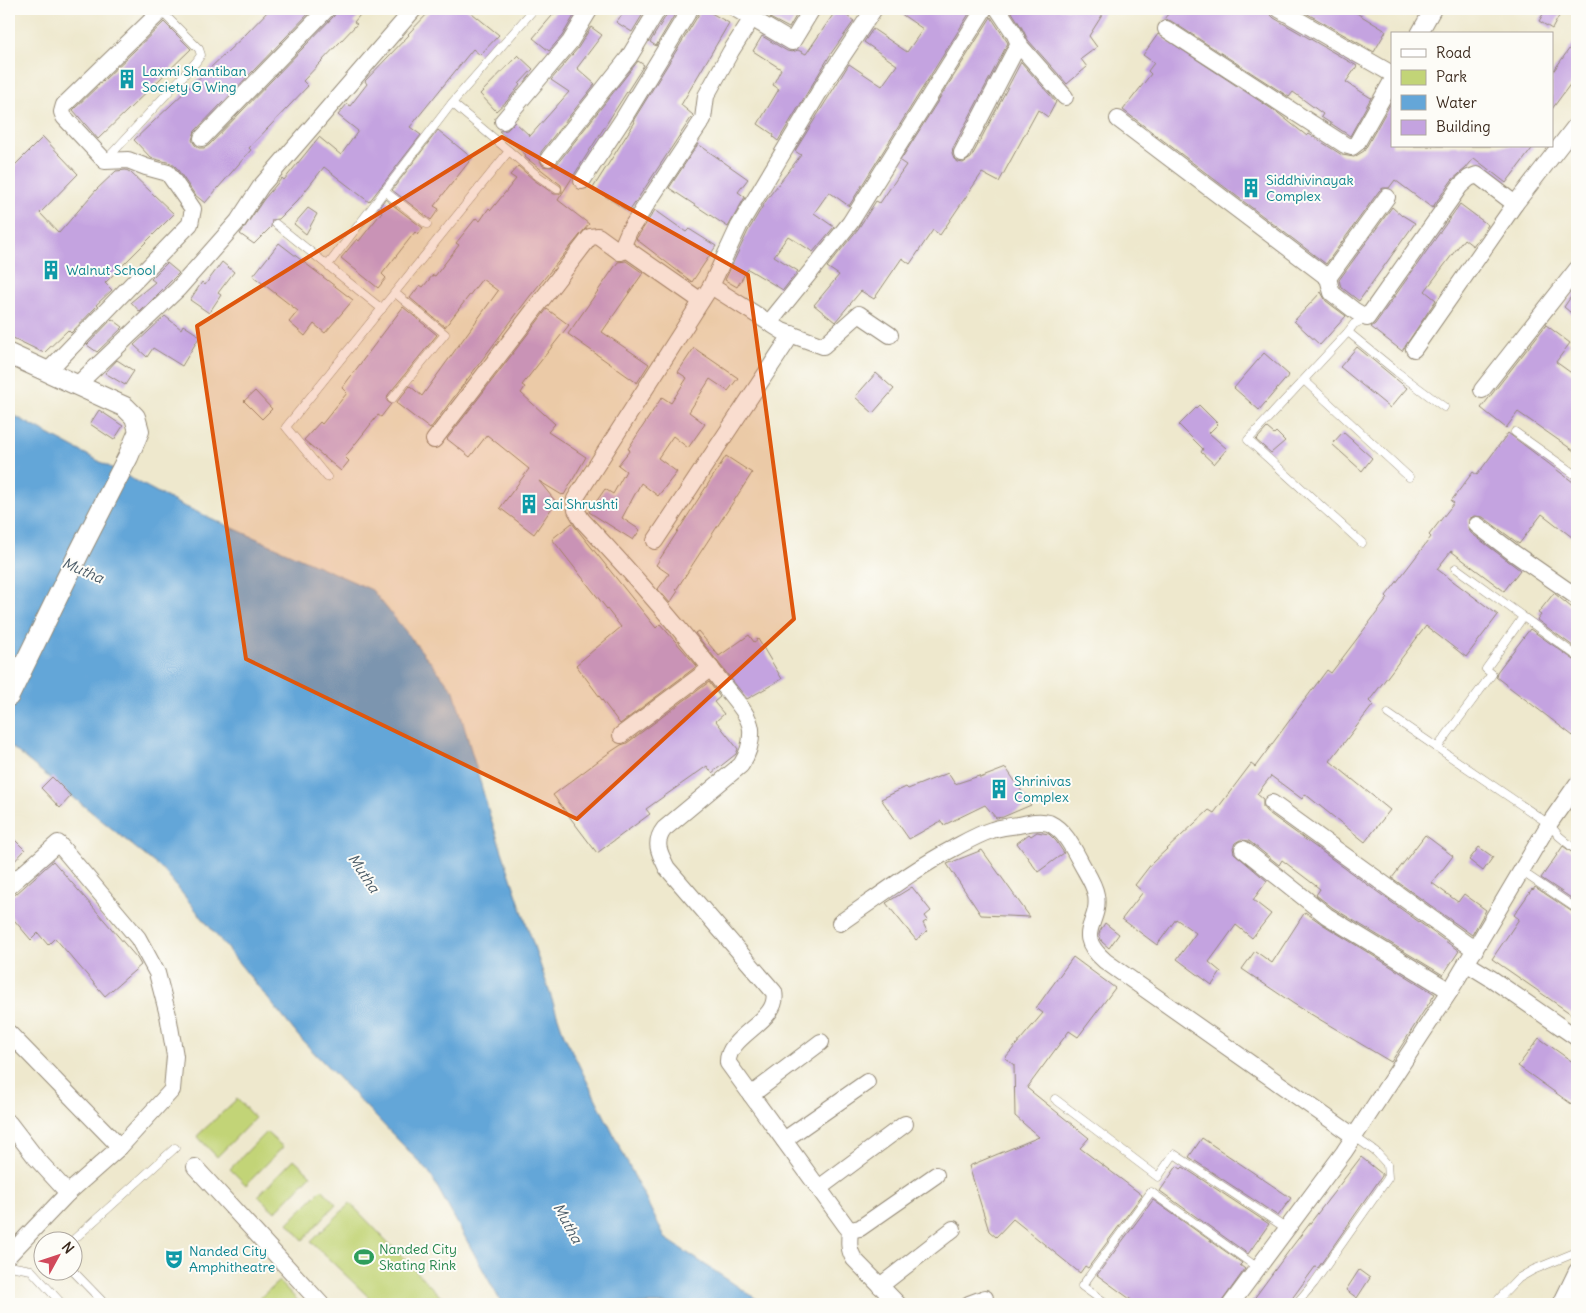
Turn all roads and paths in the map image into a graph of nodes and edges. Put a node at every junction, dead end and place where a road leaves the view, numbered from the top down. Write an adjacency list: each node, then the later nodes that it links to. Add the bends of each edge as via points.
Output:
1 (327, 9): 26 (street)
2 (414, 9): 55 (street, via 262,186 238,220 178,290)
3 (534, 9): 22 (lane)
4 (590, 9): 24 (street, via 570,42)
5 (658, 9): 29 (street, via 629,57)
6 (690, 9): 31 (street)
7 (736, 9): 15 (street)
8 (812, 9): 15 (street, via 792,42)
9 (874, 9): 42 (street, via 827,79 739,226)
10 (984, 9): 47 (street, via 850,223)
11 (998, 9): 18 (street)
12 (1280, 9): 19 (street)
13 (1433, 9): 17 (street)
14 (162, 10): 30 (lane, via 201,55); 30 (street, via 64,105 64,117)
15 (752, 18): 38 (street, via 706,96 702,119 629,231)
16 (1166, 29): 20 (street, via 1352,147)
17 (1420, 32)
18 (1018, 43): 21 (street); 28 (street)
19 (1391, 73)
20 (1391, 83)
21 (1064, 97)
22 (452, 103): 27 (lane); 33 (lane)
23 (1118, 119): 41 (street)
24 (503, 121)
25 (1577, 124): 35 (street)
26 (202, 138)
27 (508, 151): 32 (lane); 43 (lane)
28 (962, 153)
29 (548, 158)
30 (105, 161): 53 (street, via 128,160 168,172 193,209 190,224)
31 (582, 180)
32 (557, 189)
33 (384, 190): 37 (lane); 39 (lane)
34 (1387, 197): 41 (street)
35 (1515, 204): 46 (street, via 1477,175 1469,178 1460,186); 51 (street)
36 (276, 224): 39 (lane)
37 (428, 224)
38 (620, 252): 44 (street, via 628,250); 60 (street, via 598,236 590,237)
39 (328, 265): 45 (lane)
40 (1577, 269): 56 (street)
41 (1328, 278): 46 (street, via 1332,293)
42 (711, 286): 44 (street); 47 (street)
43 (395, 293): 45 (lane); 57 (lane, via 445,334)
44 (702, 301): 71 (street, via 575,499 576,510 582,520 628,569)
45 (382, 310): 62 (lane, via 286,427)
46 (1367, 318): 48 (lane, via 1354,324)
47 (770, 323): 49 (street)
48 (1348, 332): 54 (lane); 58 (lane)
49 (792, 334): 50 (street, via 823,346 859,314); 65 (street)
50 (890, 335)
51 (1414, 349)
52 (9, 354): 53 (street)
53 (47, 372): 55 (street)
54 (1304, 381): 63 (lane); 66 (lane, via 1248,440)
55 (78, 386): 72 (street, via 125,407 135,418 139,431)
56 (1482, 390)
57 (392, 400)
58 (1444, 407)
59 (1515, 432): 61 (lane)
60 (434, 440)
61 (1577, 476)
62 (326, 477)
63 (1409, 477)
64 (1477, 525): 68 (street)
65 (654, 541)
66 (1362, 542)
67 (1456, 568): 69 (lane)
68 (1577, 597)
69 (1523, 617): 70 (lane); 75 (lane, via 1486,669 1492,674)
70 (1577, 656)
71 (710, 668): 74 (street); 91 (street, via 744,712 751,728 747,755 741,764 664,829 657,847 667,868 774,992 771,1009 727,1056 732,1071)
72 (9, 696)
73 (1388, 714): 75 (lane)
74 (621, 735)
75 (1437, 748): 78 (lane)
76 (1577, 784): 78 (street)
77 (1272, 803): 85 (street)
78 (1549, 824): 80 (lane); 81 (street)
79 (1243, 850): 86 (street, via 1327,916)
80 (1577, 850)
81 (1521, 872): 83 (lane); 85 (street)
82 (9, 886): 97 (street, via 58,843 138,938 157,973 174,1056 172,1090)
83 (1577, 909)
84 (840, 924): 95 (street, via 927,862 973,838 993,830 1046,822 1063,834 1094,888 1096,904 1089,936 1094,951)
85 (1471, 957): 86 (street); 88 (street, via 1492,979)
86 (1450, 991): 95 (street)
87 (9, 1033): 97 (street)
88 (1577, 1038)
89 (821, 1042): 91 (street)
90 (867, 1082): 96 (street)
91 (751, 1095): 96 (street)
92 (1055, 1099): 104 (lane, via 1158,1178 1174,1154)
93 (9, 1123): 102 (street)
94 (905, 1124): 101 (street)
95 (1354, 1137): 104 (street); 122 (lane, via 1387,1164 1388,1178)
96 (784, 1140): 101 (street)
97 (120, 1147): 102 (street)
98 (175, 1148): 106 (lane)
99 (195, 1167): 117 (street)
100 (936, 1175): 105 (street, via 860,1228)
101 (819, 1188): 105 (street)
102 (68, 1193): 108 (street)
103 (953, 1229): 113 (street)
104 (1287, 1229): 110 (street)
105 (850, 1230): 113 (street, via 850,1253)
106 (82, 1232)
107 (1577, 1252): 123 (lane, via 1519,1278)
108 (9, 1255)
109 (9, 1266): 115 (lane, via 31,1270)
110 (1258, 1268): 120 (lane, via 1151,1192 1082,1286); 121 (street)
111 (82, 1280): 116 (lane)
112 (1575, 1281): 124 (street)
113 (880, 1286): 118 (street)
114 (985, 1298): 119 (street)
115 (62, 1304)
116 (105, 1304)
117 (321, 1304)
118 (898, 1304)
119 (969, 1304)
120 (1107, 1304)
121 (1231, 1304)
122 (1296, 1304)
123 (1494, 1304)
124 (1561, 1304)

